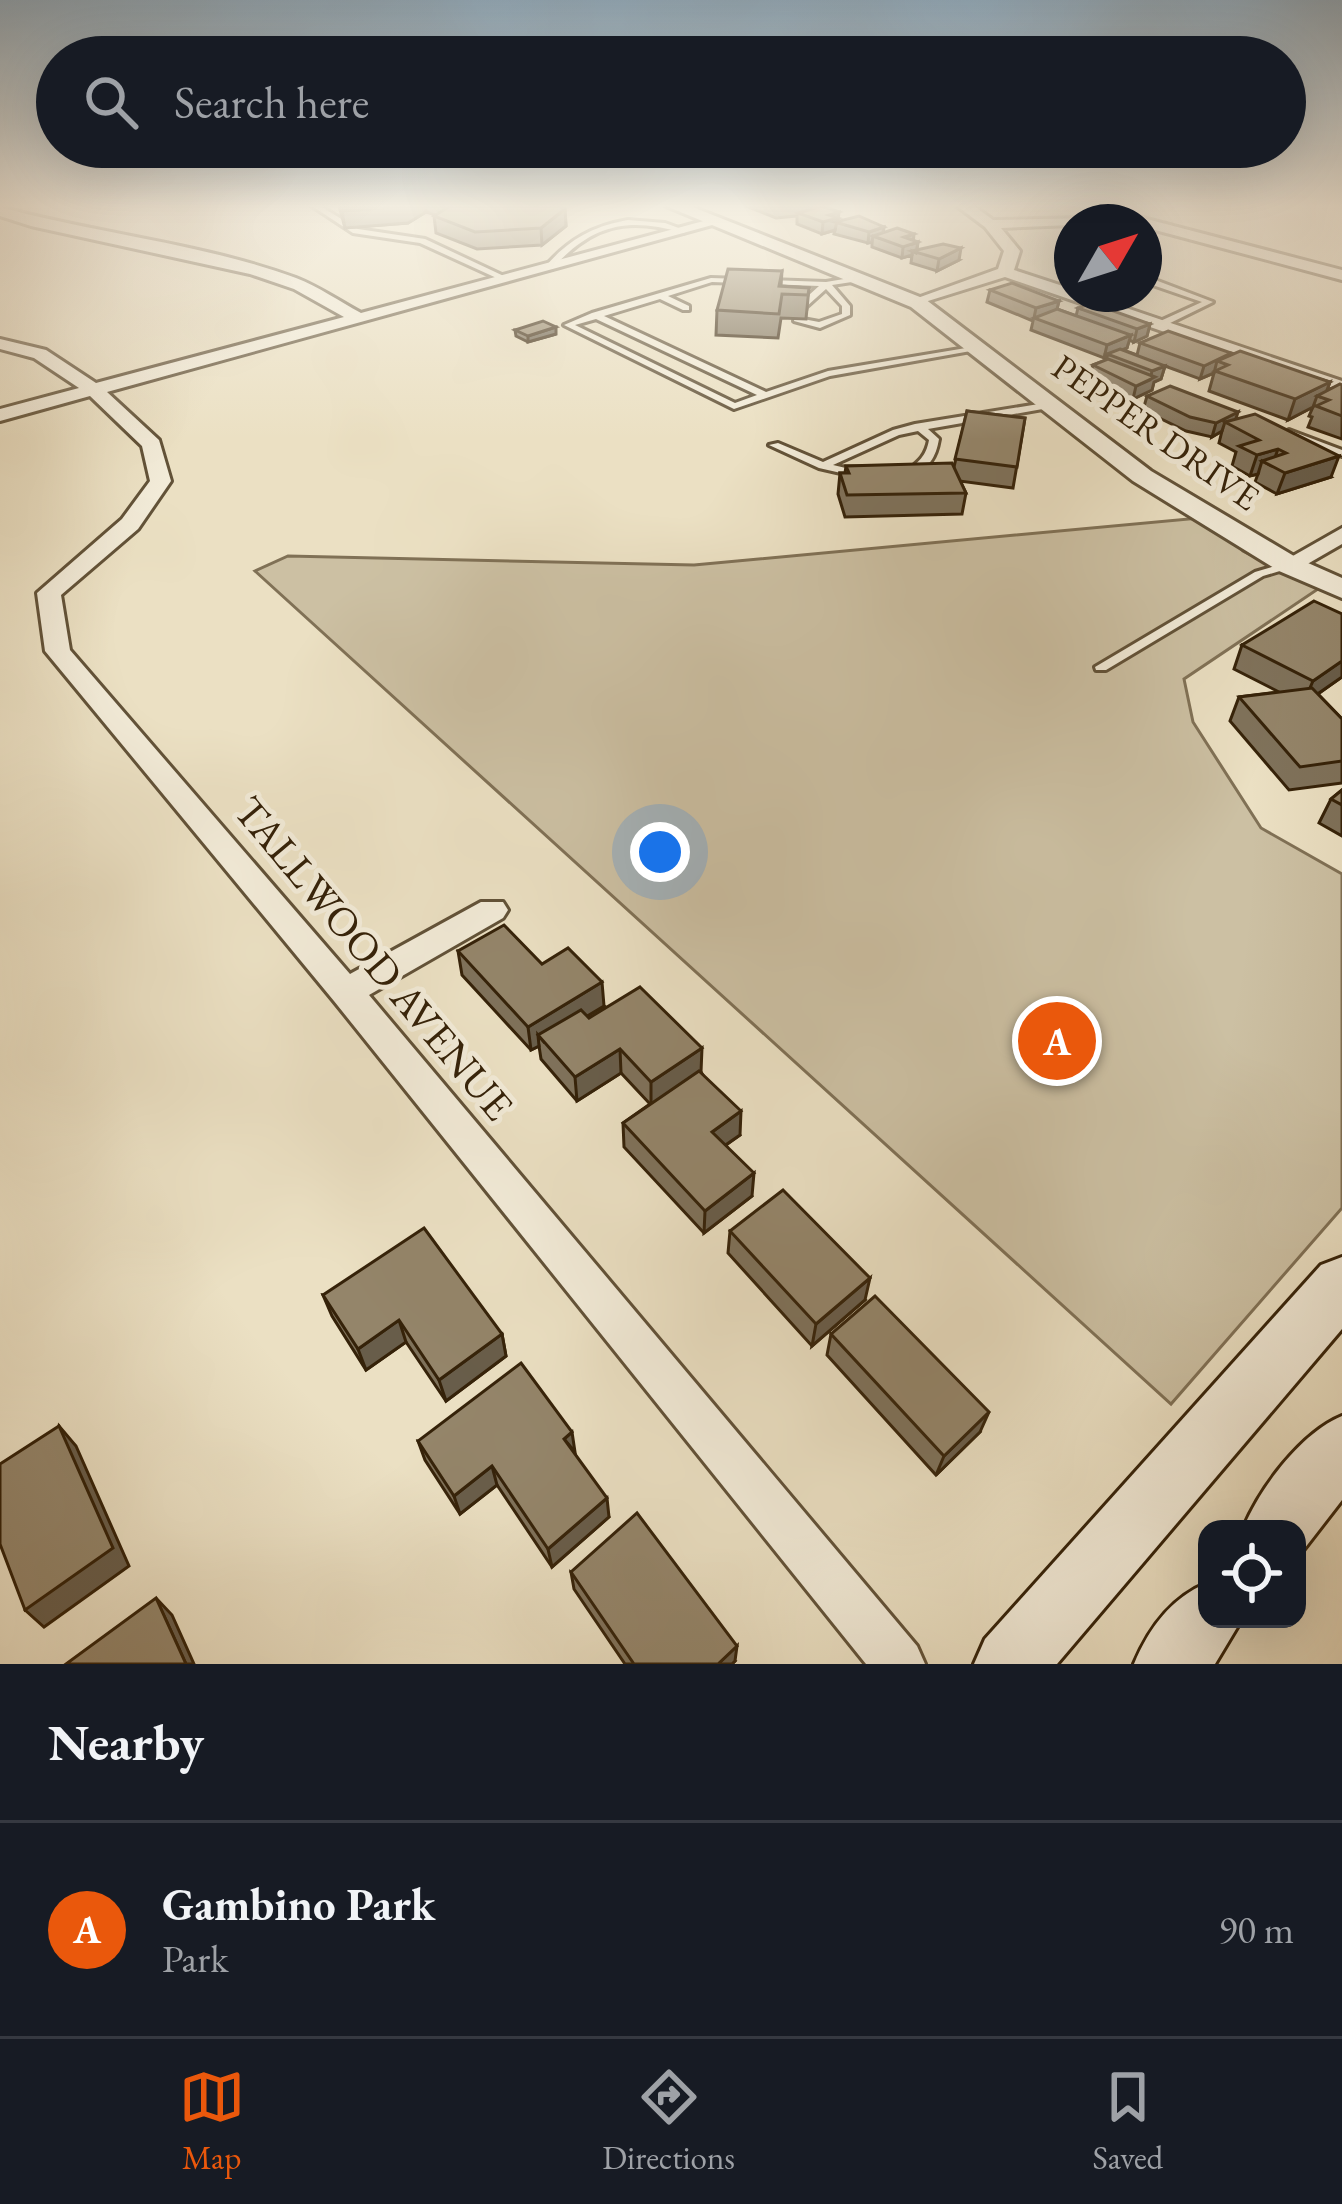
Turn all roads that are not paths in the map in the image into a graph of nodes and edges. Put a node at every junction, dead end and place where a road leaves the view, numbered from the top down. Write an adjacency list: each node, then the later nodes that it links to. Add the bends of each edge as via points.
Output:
1 (294, 284): 14 (street)
2 (483, 284): 14 (street)
3 (701, 284): 10 (lane)
4 (820, 284): 5 (lane)
5 (826, 284): 5 (lane, via 802,306 798,321 820,325 846,315)
6 (874, 284): 11 (street, PEPPER DRIVE)
7 (973, 284): 11 (street)
8 (1039, 284): 15 (street)
9 (1162, 285): 15 (lane, via 1209,302)
10 (659, 295): 12 (lane); 13 (lane)
11 (918, 304): 17 (street, PEPPER DRIVE)
12 (686, 308)
13 (595, 315): 20 (lane); 20 (lane, via 569,326 728,404)
14 (357, 317): 19 (street)
15 (1160, 325): 18 (street)
16 (0, 344): 19 (street, TALLWOOD AVENUE, via 40,354)
17 (978, 350): 20 (lane, via 828,374); 21 (street, PEPPER DRIVE)
18 (1342, 387)
19 (94, 390): 22 (street); 35 (street, TALLWOOD AVENUE, via 152,444 161,482 130,524 49,593 58,651)
20 (767, 396)
21 (1051, 405): 23 (lane); 31 (street, PEPPER DRIVE, via 1142,476)
22 (0, 415)
23 (918, 426): 27 (lane); 29 (lane, via 934,439 930,457)
24 (1275, 428): 26 (lane)
25 (774, 445): 27 (lane)
26 (1342, 453)
27 (823, 466): 28 (lane)
28 (878, 476)
29 (893, 476)
30 (1342, 535): 31 (street)
31 (1288, 565): 32 (street, PEPPER DRIVE); 33 (lane)
32 (1342, 589)
33 (1101, 667)
34 (492, 910): 35 (street)
35 (346, 992): 40 (street, TALLWOOD AVENUE)
36 (1342, 1285): 41 (main road)
37 (1342, 1448): 38 (main road)
38 (1284, 1520)
39 (1199, 1628): 42 (main road)
40 (898, 1664)
41 (1010, 1664)
42 (1170, 1664)

